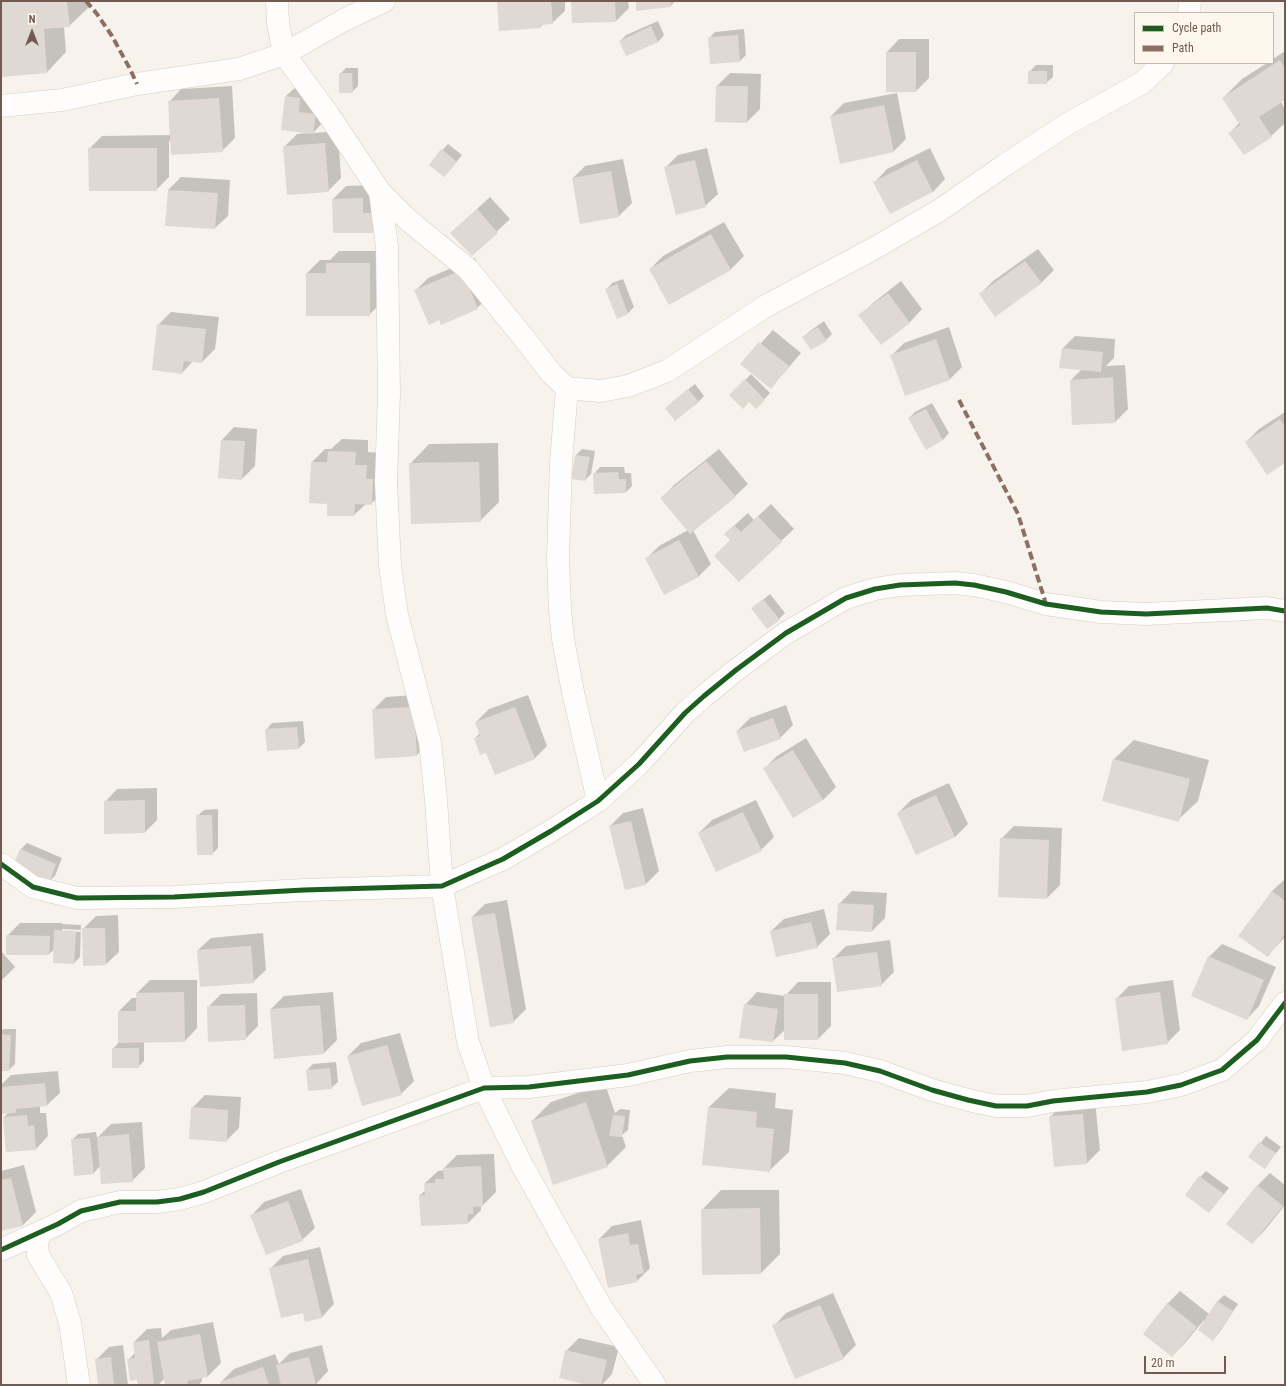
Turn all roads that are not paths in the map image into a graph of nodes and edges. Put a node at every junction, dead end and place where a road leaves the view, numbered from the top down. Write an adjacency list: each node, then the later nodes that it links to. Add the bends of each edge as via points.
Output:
1 (277, 1): 5 (street)
2 (384, 1): 5 (street)
3 (1190, 1): 4 (street)
4 (1189, 12)
5 (284, 54): 7 (street, via 239,69 137,84 62,100); 8 (street)
6 (1161, 64): 9 (street, via 1142,83 1069,123 940,210 766,306 667,371 628,386 600,391)
7 (1, 106)
8 (380, 192): 9 (street, via 408,220 468,269 551,373); 13 (street, via 388,254 389,394 386,483 390,565 397,615 430,742)
9 (567, 388): 11 (street, via 558,551 560,610 572,684)
10 (1285, 611): 11 (street, via 1267,608 1146,614 1101,612 1046,604 1006,592 955,583 900,585 875,589 846,598 786,633 736,670 685,713 639,764)
11 (598, 801): 13 (street, via 503,859)
12 (1, 864): 13 (street, via 33,887 77,898 174,897)
13 (442, 886): 15 (street, via 468,1042)
14 (1285, 1003): 15 (street, via 1257,1040 1222,1070 1181,1085 1147,1092 1026,1106 996,1106 932,1090 880,1071 845,1063 786,1057 727,1057 690,1061 628,1075 529,1087)
15 (484, 1088): 16 (street, via 198,1194 157,1202 120,1202 82,1212); 19 (street, via 522,1165 601,1308)
16 (41, 1232): 17 (street); 18 (street, via 37,1243 38,1255 61,1293 66,1308)
17 (1, 1250)
18 (79, 1385)
19 (655, 1385)

